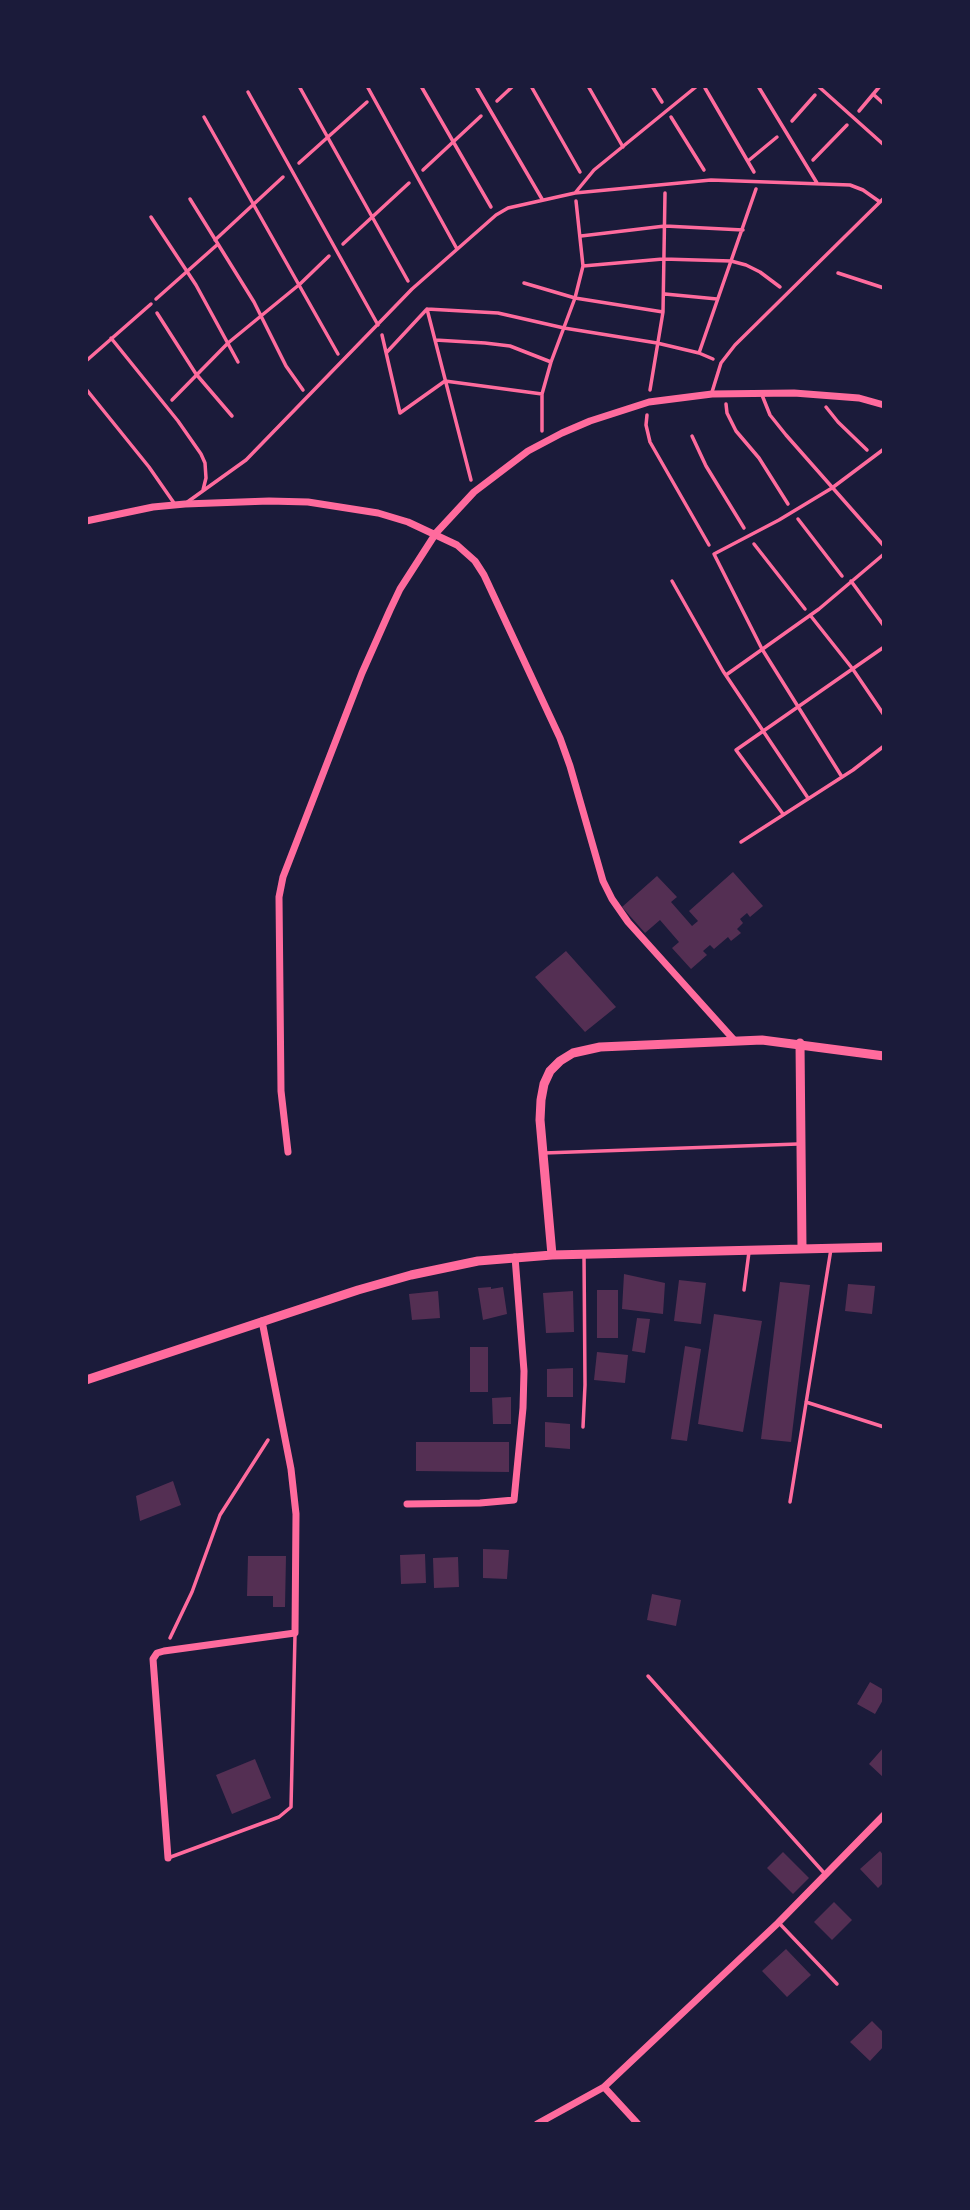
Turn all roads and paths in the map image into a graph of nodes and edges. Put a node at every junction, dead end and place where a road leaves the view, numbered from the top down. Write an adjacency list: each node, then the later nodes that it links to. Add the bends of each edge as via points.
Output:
1 (299, 86): 38 (path)
2 (367, 86): 25 (lane)
3 (421, 86): 21 (path)
4 (476, 86): 17 (lane)
5 (513, 86): 17 (path)
6 (531, 86): 26 (path)
7 (588, 86): 23 (lane)
8 (652, 86): 18 (path)
9 (697, 86): 18 (lane)
10 (703, 86): 28 (path)
11 (758, 86): 24 (lane)
12 (818, 86): 20 (lane)
13 (880, 86): 15 (path)
14 (248, 92): 44 (lane)
15 (873, 94): 16 (path); 20 (path)
16 (884, 104)
17 (489, 108): 21 (path); 34 (lane)
18 (668, 111): 23 (lane); 27 (path)
19 (204, 117): 51 (path)
20 (853, 119): 22 (lane); 24 (path)
21 (453, 142): 25 (path); 36 (path)
22 (884, 145)
23 (623, 146): 26 (lane)
24 (807, 167): 29 (lane)
25 (417, 176): 38 (path); 43 (lane)
26 (585, 180): 31 (lane)
27 (711, 180): 28 (lane); 30 (lane)
28 (758, 180): 29 (lane); 40 (path)
29 (817, 183): 35 (lane, via 850,185)
30 (665, 184): 31 (lane); 39 (path)
31 (575, 193): 34 (lane); 41 (path)
32 (884, 198): 35 (lane)
33 (190, 199): 42 (path)
34 (541, 199): 36 (lane)
35 (880, 202): 54 (lane)
36 (496, 215): 43 (lane)
37 (151, 217): 48 (path)
38 (373, 217): 44 (path); 53 (path)
39 (665, 226): 40 (path); 41 (path); 45 (path)
40 (743, 230): 46 (path)
41 (581, 236): 47 (path)
42 (218, 244): 48 (path); 61 (path)
43 (457, 249): 53 (lane)
44 (337, 250): 51 (path); 62 (lane)
45 (663, 258): 46 (path); 47 (path); 55 (path)
46 (731, 261): 54 (path, via 760,272); 57 (path)
47 (583, 266): 56 (path)
48 (187, 272): 58 (path); 66 (path)
49 (838, 273): 52 (path)
50 (524, 283): 56 (path)
51 (299, 284): 61 (path); 72 (path)
52 (884, 288)
53 (412, 289): 62 (lane)
54 (788, 293): 74 (lane)
55 (665, 295): 57 (path); 60 (path)
56 (575, 298): 60 (path); 63 (path)
57 (717, 299): 69 (path)
58 (151, 304): 64 (lane); 75 (path)
59 (427, 309): 63 (path, via 498,313); 65 (path); 68 (path)
60 (663, 312): 67 (path)
61 (261, 315): 66 (path); 83 (path, via 286,366)
62 (378, 325): 68 (path); 72 (lane)
63 (564, 328): 67 (path); 73 (path)
64 (111, 338): 70 (lane); 86 (lane)
65 (435, 340): 73 (path, via 510,346); 76 (path)
66 (228, 342): 71 (path); 75 (path)
67 (657, 343): 69 (path); 84 (path)
68 (387, 352): 76 (path, via 400,413)
69 (699, 352): 74 (path)
70 (86, 360)
71 (238, 362)
72 (343, 362): 83 (lane)
73 (551, 362): 79 (path)
74 (721, 363): 80 (lane)
75 (196, 374): 86 (path); 87 (path)
76 (445, 380): 79 (path); 93 (path)
77 (86, 389): 95 (lane)
78 (761, 393): 81 (street); 82 (street); 91 (lane, via 771,415)
79 (541, 394): 88 (path)
80 (712, 394): 81 (street); 84 (street)
81 (724, 394): 96 (path, via 736,431)
82 (817, 394): 85 (street); 90 (path)
83 (308, 397): 92 (lane, via 246,460)
84 (649, 402): 88 (street, via 590,421); 100 (path, via 646,425 650,442)
85 (884, 405)
86 (166, 406): 92 (lane, via 205,463)
87 (232, 416)
88 (541, 444): 93 (street)
89 (884, 449): 90 (lane)
90 (874, 457): 91 (lane)
91 (832, 488): 96 (lane); 99 (lane)
92 (203, 489): 94 (lane)
93 (474, 492): 98 (street)
94 (185, 504): 95 (street); 98 (street, via 308,502 378,513)
95 (175, 505): 97 (street)
96 (793, 512): 100 (lane); 103 (path)
97 (86, 521)
98 (436, 533): 118 (street, via 457,545 484,575 563,747 611,899); 122 (street, via 390,610 283,877 279,897 281,1091)
99 (884, 546)
100 (714, 554): 107 (lane)
101 (884, 554): 103 (lane)
102 (672, 581): 109 (lane)
103 (849, 582): 104 (lane); 105 (lane)
104 (810, 615): 107 (lane); 108 (lane)
105 (884, 626)
106 (884, 647): 108 (lane)
107 (762, 649): 109 (lane); 110 (lane)
108 (852, 668): 110 (lane); 111 (lane)
109 (726, 675): 112 (lane)
110 (798, 706): 112 (lane); 114 (lane)
111 (884, 715)
112 (764, 731): 115 (lane); 116 (lane, via 736,750)
113 (884, 746): 114 (lane)
114 (842, 776): 115 (lane)
115 (808, 798): 116 (lane)
116 (783, 814): 117 (lane)
117 (741, 842)
118 (735, 1041): 119 (street); 123 (street, via 600,1047 573,1053 550,1071 544,1084)
119 (800, 1043): 120 (street); 121 (street)
120 (884, 1056)
121 (800, 1144): 123 (lane); 125 (street)
122 (288, 1152)
123 (543, 1153): 129 (street)
124 (884, 1247): 126 (street)
125 (802, 1248): 126 (street); 127 (street)
126 (832, 1248): 134 (lane)
127 (750, 1250): 128 (street); 131 (lane)
128 (584, 1254): 129 (street); 135 (lane)
129 (552, 1255): 130 (street)
130 (514, 1257): 132 (street, via 411,1275); 139 (street, via 524,1371 514,1500)
131 (744, 1290)
132 (262, 1321): 133 (street); 140 (street, via 293,1480)
133 (86, 1380)
134 (806, 1402): 136 (lane); 138 (lane)
135 (583, 1427)
136 (884, 1427)
137 (268, 1440): 141 (path, via 220,1515)
138 (790, 1502)
139 (407, 1504)
140 (295, 1633): 141 (street); 144 (lane, via 291,1807 271,1821)
141 (164, 1651): 144 (street, via 157,1653 152,1667)
142 (649, 1676): 145 (lane)
143 (884, 1815): 145 (street)
144 (168, 1858)
145 (827, 1875): 146 (street)
146 (778, 1923): 147 (lane); 148 (street)
147 (837, 1984)
148 (604, 2087): 149 (street); 150 (street)
149 (537, 2124)
150 (638, 2124)

